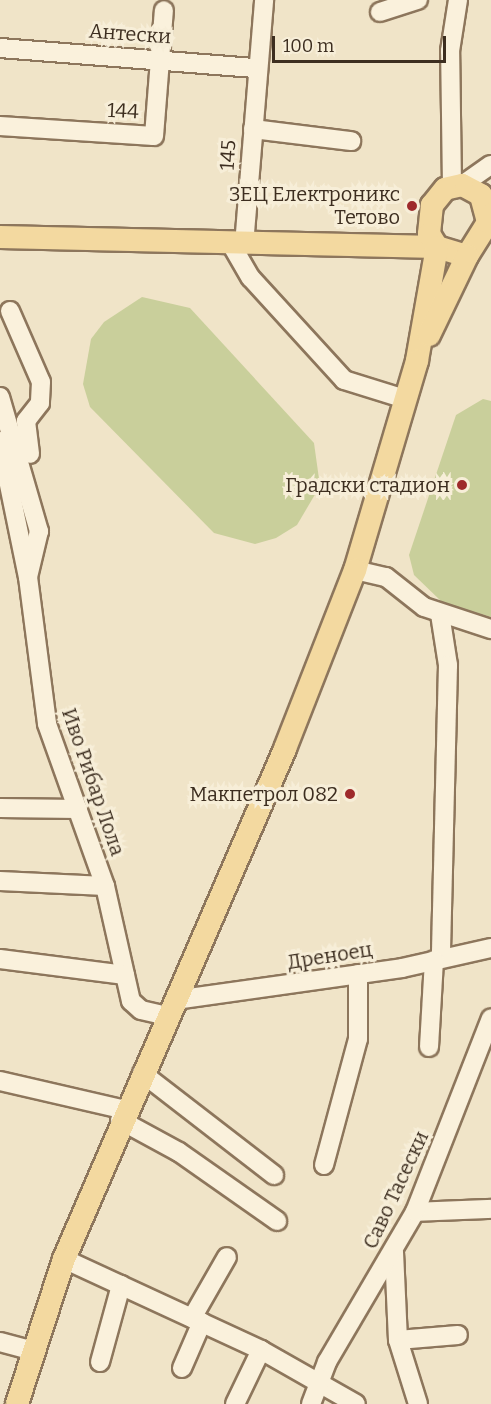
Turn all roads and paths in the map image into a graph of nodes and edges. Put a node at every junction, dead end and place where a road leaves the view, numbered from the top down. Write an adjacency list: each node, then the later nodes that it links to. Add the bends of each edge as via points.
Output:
1 (264, 0): 8 (street, 145)
2 (418, 0): 5 (street)
3 (454, 2): 14 (street, via 450,51)
4 (164, 10): 7 (street, 144)
5 (380, 12)
6 (0, 48): 7 (street, Антески)
7 (163, 59): 8 (street, Антески); 9 (street, 144, via 154,136)
8 (256, 68): 10 (street, 145)
9 (0, 126)
10 (252, 129): 11 (street); 17 (street, 145)
11 (351, 141)
12 (491, 165): 14 (street)
13 (491, 174): 14 (street)
14 (471, 191): 15 (main road, via 436,197); 20 (main road, via 488,222 482,240)
15 (429, 215): 18 (main road); 19 (main road)
16 (2, 239): 17 (main road)
17 (238, 244): 18 (main road); 24 (street, via 251,278 344,380)
18 (391, 246): 19 (main road)
19 (437, 247): 20 (main road); 22 (main road)
20 (467, 256): 22 (main road)
21 (10, 311): 26 (street, via 41,382 40,403 26,421 24,435 37,484)
22 (417, 361): 24 (main road)
23 (0, 397): 26 (street, Иво Рибар Лола)
24 (405, 399): 27 (main road)
25 (0, 441): 28 (street)
26 (31, 493): 28 (street, Иво Рибар Лола, via 39,531)
27 (355, 570): 29 (street, via 386,577); 40 (main road, via 285,749)
28 (28, 577): 32 (street, Иво Рибар Лола, via 47,724)
29 (440, 614): 30 (street); 37 (street, via 448,665)
30 (491, 629)
31 (0, 808): 32 (street)
32 (78, 809): 34 (street, Иво Рибар Лола)
33 (0, 882): 34 (street)
34 (105, 886): 39 (street, Иво Рибар Лола)
35 (491, 948): 37 (street, Дреноец)
36 (0, 959): 39 (street)
37 (438, 959): 38 (street, Дреноец); 42 (street)
38 (358, 974): 40 (street, Дреноец); 46 (street, via 358,1039)
39 (124, 975): 40 (street, Иво Рибар Лола, via 131,1001 141,1010)
40 (171, 1008): 43 (main road)
41 (491, 1018): 49 (street, Саво Тасески)
42 (429, 1047)
43 (142, 1073): 45 (main road); 47 (street)
44 (0, 1081): 45 (street)
45 (123, 1115): 50 (street); 53 (main road)
46 (324, 1165)
47 (274, 1176)
48 (491, 1209): 49 (street)
49 (415, 1212): 51 (street, Саво Тасески)
50 (276, 1221)
51 (394, 1252): 57 (street); 63 (street, Саво Тасески)
52 (227, 1257): 55 (street)
53 (64, 1259): 54 (street); 60 (main road)
54 (121, 1286): 55 (street); 61 (street)
55 (197, 1320): 59 (street); 62 (street)
56 (458, 1335): 57 (street)
57 (398, 1340): 68 (street)
58 (0, 1342): 60 (street)
59 (261, 1350): 63 (street); 65 (street)
60 (33, 1351): 64 (main road)
61 (100, 1362)
62 (182, 1368)
63 (319, 1382): 66 (street, Саво Тасески); 67 (street)
64 (17, 1404)
65 (235, 1404)
66 (311, 1404)
67 (356, 1404)
68 (418, 1404)

